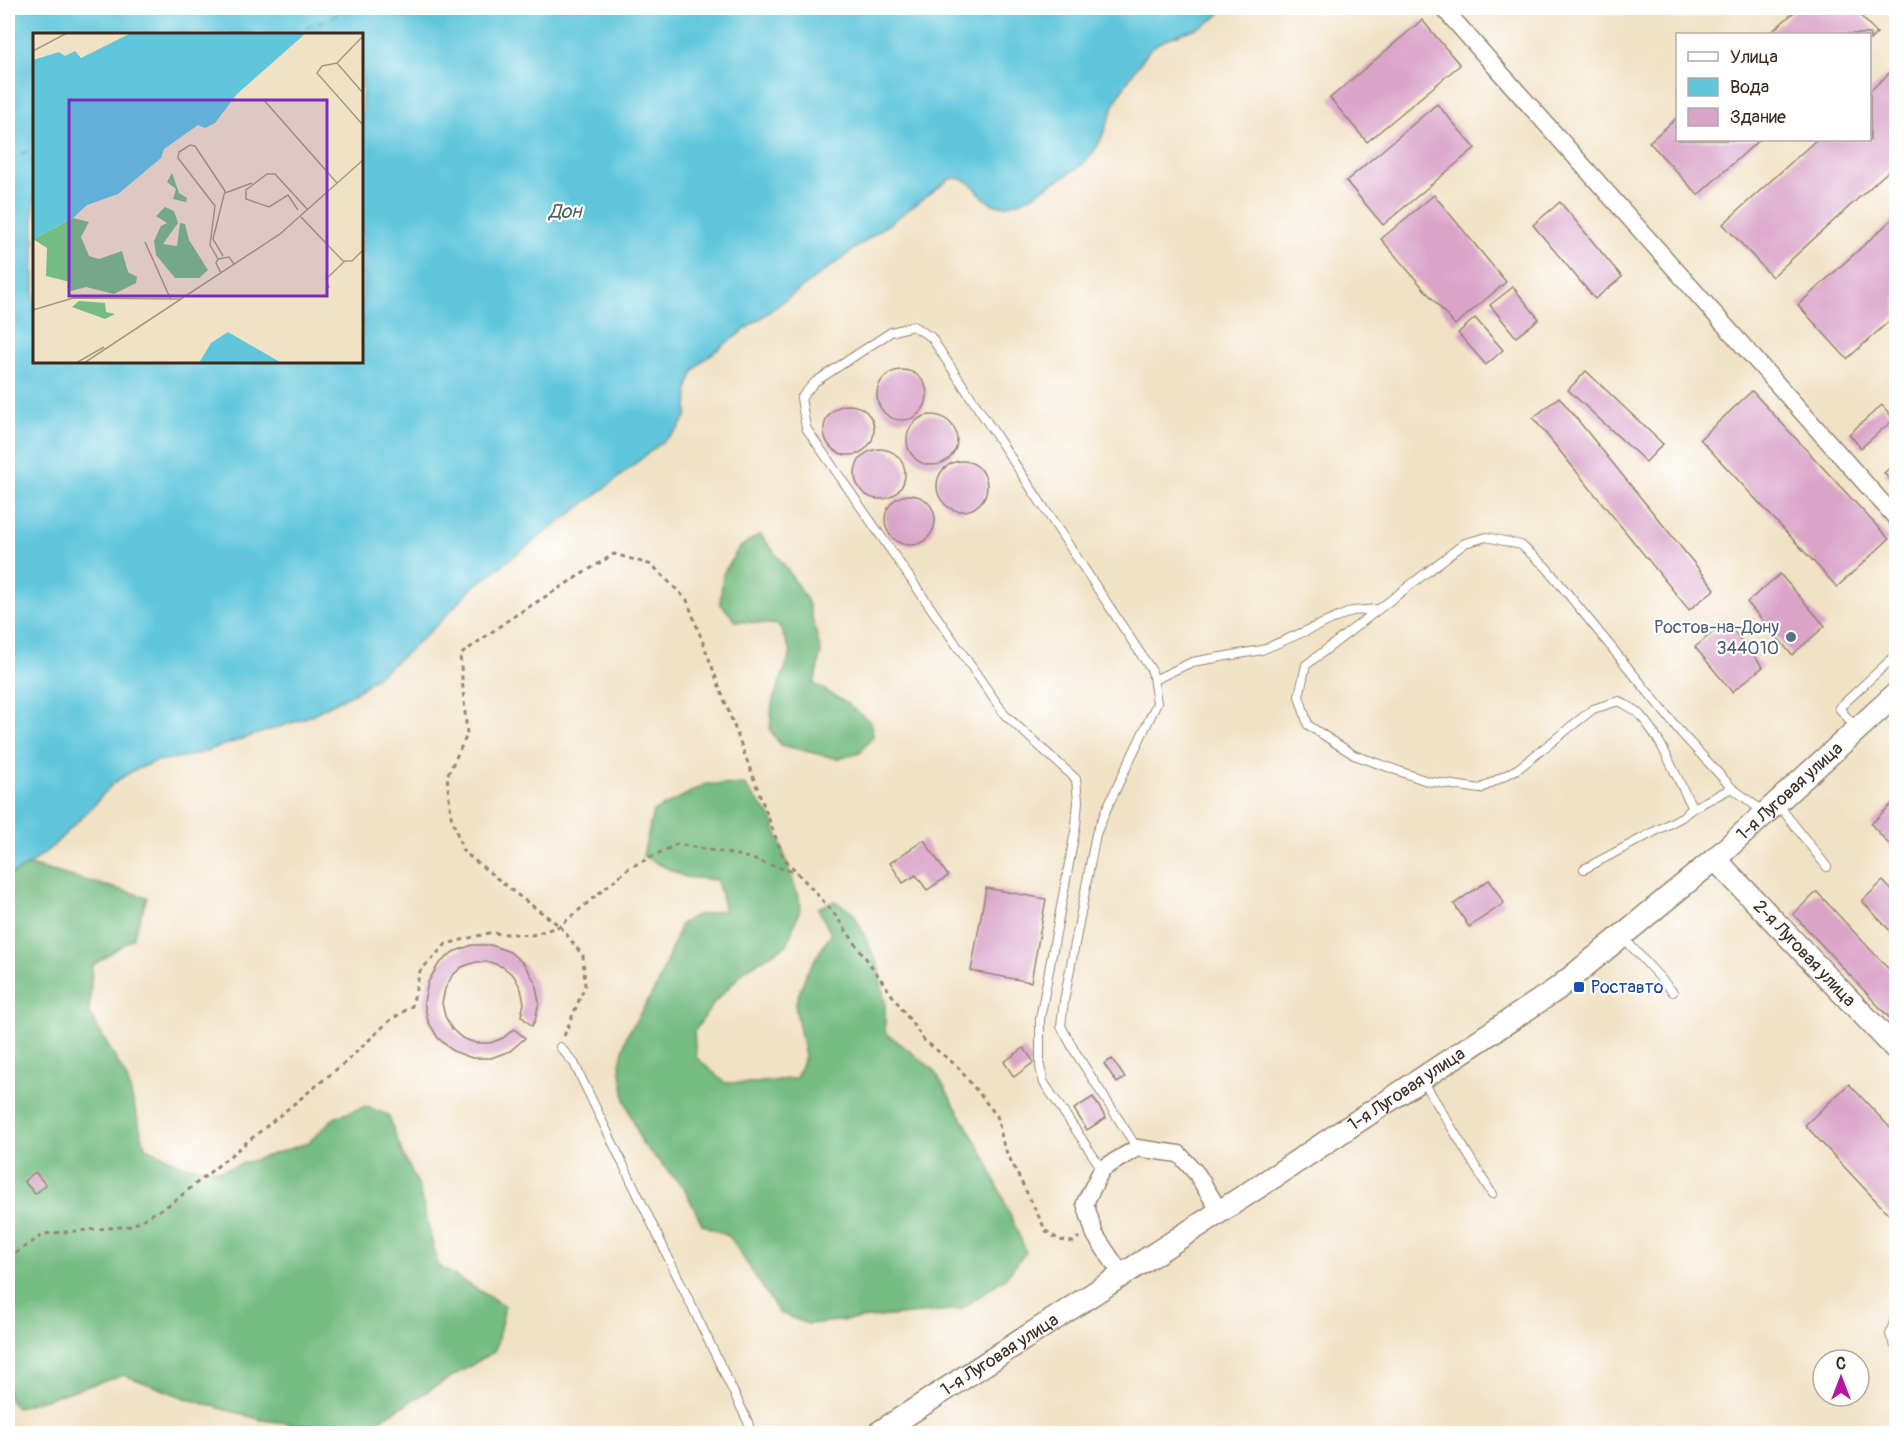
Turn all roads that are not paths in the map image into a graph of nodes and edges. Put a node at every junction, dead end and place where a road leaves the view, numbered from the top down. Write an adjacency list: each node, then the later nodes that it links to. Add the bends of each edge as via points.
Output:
1 (1443, 8): 2 (street)
2 (1896, 518)
3 (1378, 609): 5 (lane, via 1352,611 1262,650 1192,662); 8 (lane, via 1465,543 1487,537 1521,545 1546,567 1682,734); 9 (lane, via 1306,665 1299,696 1308,725 1354,754 1427,781 1480,789 1519,768 1593,709 1619,701 1638,712 1664,749)
4 (1896, 656): 7 (lane, via 1839,708)
5 (1154, 680): 19 (lane, via 1157,703 1096,834 1061,1026); 20 (lane, via 1152,671 931,337 913,326 891,332 815,381 801,398 806,428 1005,715 1076,779 1076,826 1040,1019 1040,1067 1044,1083)
6 (1896, 694): 7 (main road, 1-я Луговая улица)
7 (1858, 729): 10 (main road, 1-я Луговая улица)
8 (1732, 788): 9 (lane); 10 (lane)
9 (1693, 808): 13 (lane)
10 (1771, 808): 11 (main road, 1-я Луговая улица); 12 (lane)
11 (1715, 859): 14 (main road, 1-я Луговая улица); 17 (main road, 2-я Луговая улица)
12 (1827, 867)
13 (1584, 869)
14 (1622, 936): 15 (lane); 18 (main road, 1-я Луговая улица, via 1557,989)
15 (1673, 992)
16 (560, 1047): 26 (lane, via 574,1062)
17 (1896, 1049)
18 (1422, 1079): 21 (lane); 22 (main road, 1-я Луговая улица)
19 (1137, 1148): 20 (street); 22 (street, via 1179,1154 1197,1174)
20 (1102, 1169): 23 (street, via 1086,1203 1095,1235)
21 (1492, 1194)
22 (1220, 1212): 23 (main road, 1-я Луговая улица)
23 (1122, 1275): 27 (main road, 1-я Луговая улица)
24 (1896, 1315): 25 (lane, via 1890,1335)
25 (1896, 1348)
26 (752, 1434)
27 (877, 1434)

